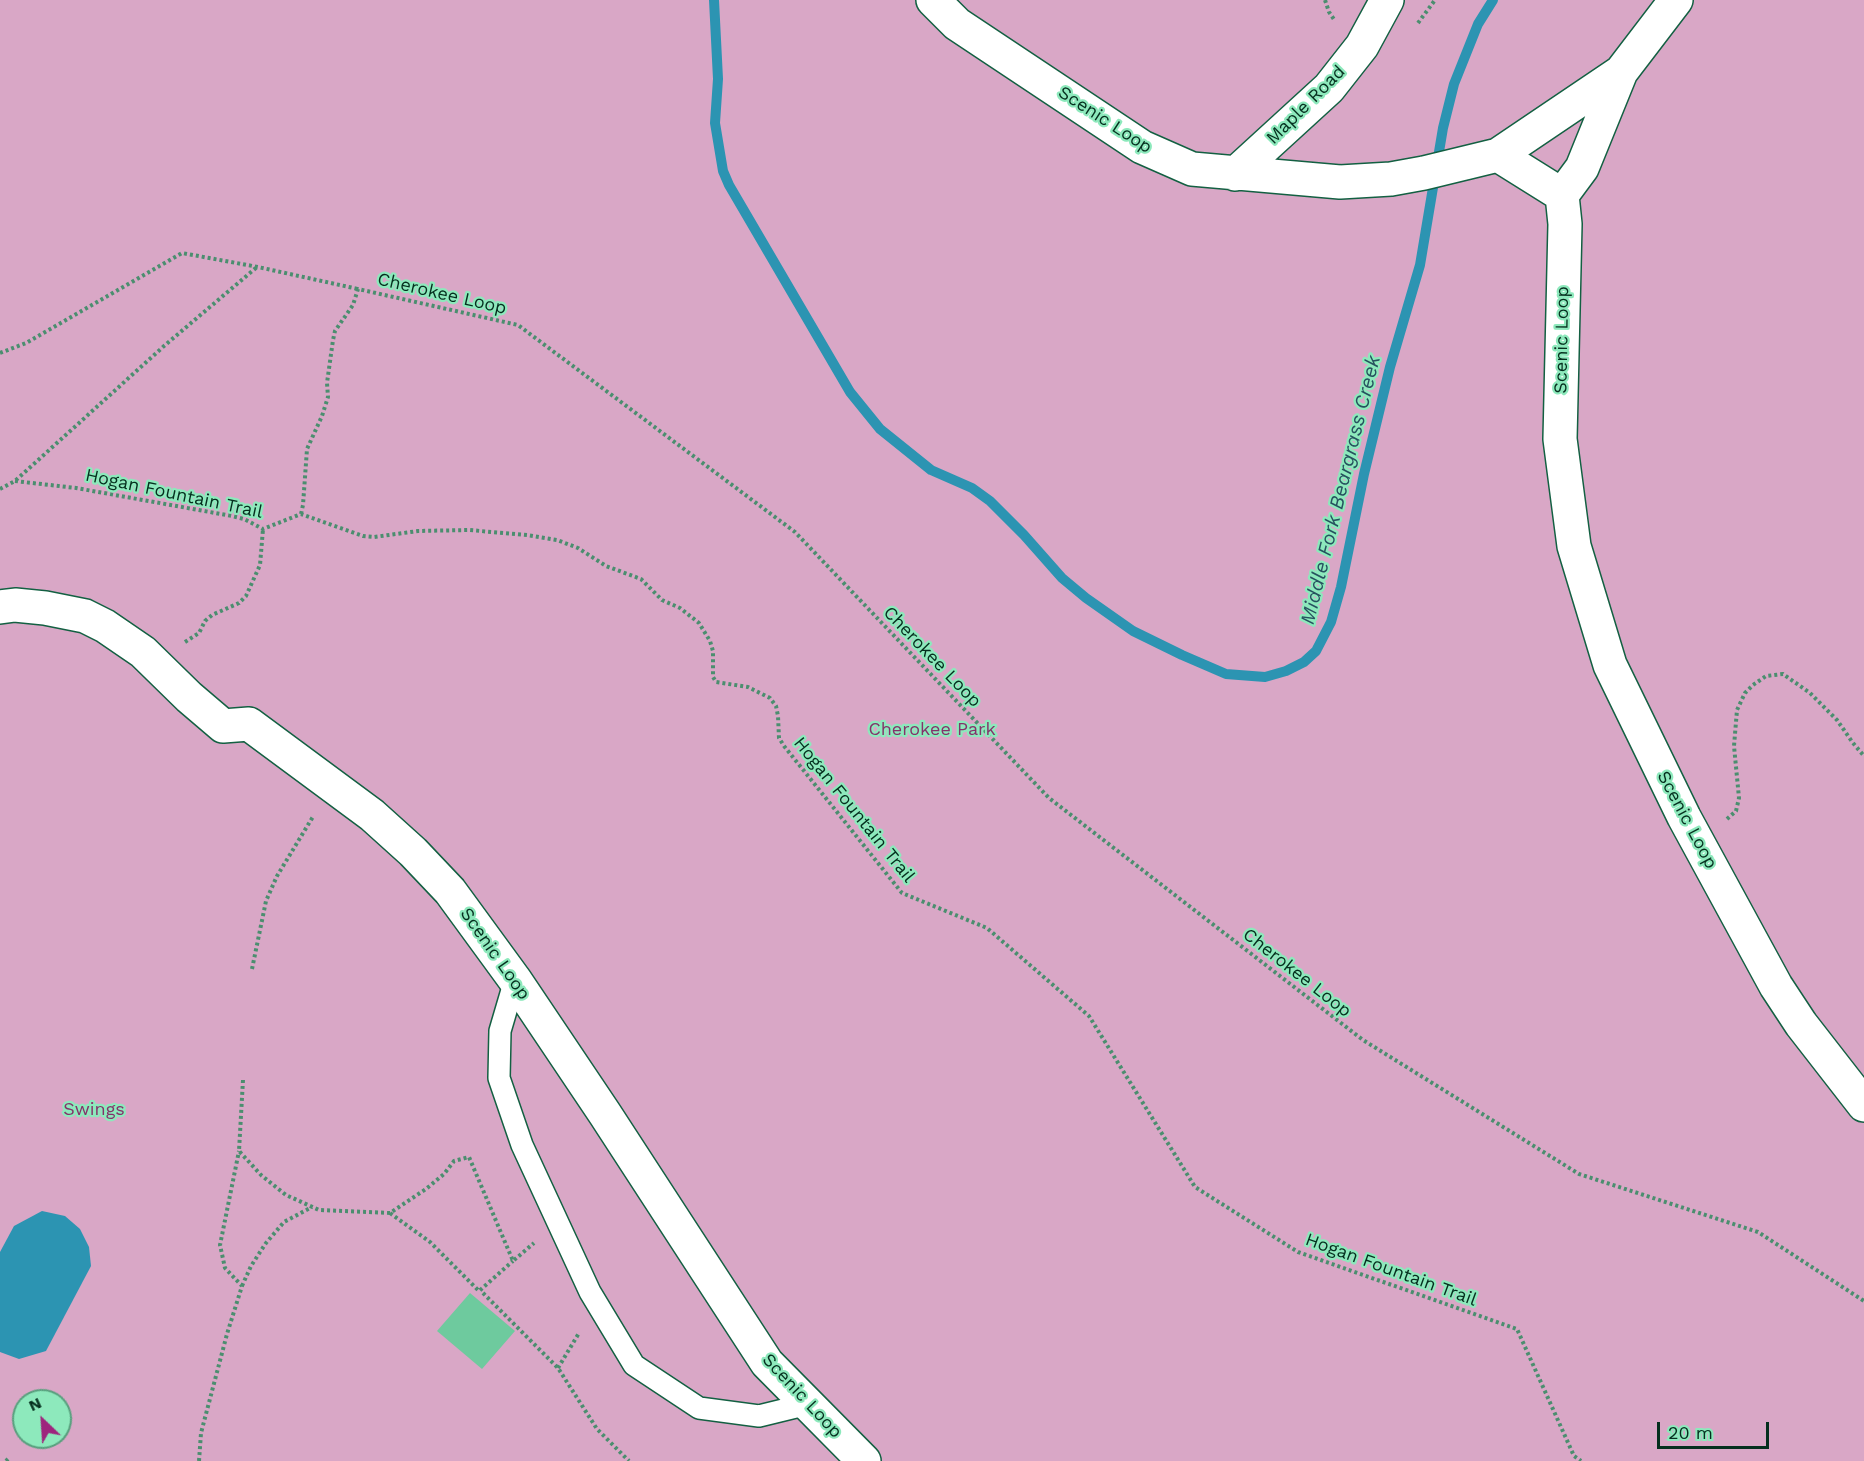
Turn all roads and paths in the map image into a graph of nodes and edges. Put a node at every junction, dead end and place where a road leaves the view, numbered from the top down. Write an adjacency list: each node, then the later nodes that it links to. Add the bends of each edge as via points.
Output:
1 (933, 0): 6 (street, Scenic Loop, via 957,24 1142,147 1192,169)
2 (1387, 0): 6 (street, Maple Road, via 1362,46 1329,88)
3 (1676, 0): 4 (street)
4 (1621, 72): 5 (street); 7 (street, via 1582,168)
5 (1498, 155): 6 (street, Scenic Loop, via 1391,179 1340,182); 7 (street)
6 (1235, 174)
7 (1562, 195): 19 (street, Scenic Loop, via 1565,224 1560,440 1574,546 1610,666)
8 (258, 267): 9 (path); 10 (path, via 182,253 26,343); 11 (path)
9 (358, 289): 13 (path, Cherokee Loop, via 353,305 335,331 327,397 307,449); 31 (path, Cherokee Loop, via 518,325 795,532 1049,798 1362,1040 1579,1174 1758,1232)
10 (0, 353)
11 (15, 481): 12 (path); 14 (path, Hogan Fountain Trail, via 232,516)
12 (0, 489)
13 (301, 514): 14 (path, Hogan Fountain Trail); 38 (path, Hogan Fountain Trail, via 363,536 469,530 557,540 641,579 662,600 699,623 713,651 716,682 748,687 770,698 776,706 779,738 784,746 902,893 987,928 1089,1016 1195,1187 1298,1252 1517,1329 1574,1456)
14 (263, 529): 16 (path, via 260,565 246,596 212,615 199,633)
15 (0, 607): 16 (street, Scenic Loop, via 45,608 84,616 105,626)
16 (154, 662): 18 (street, Scenic Loop, via 223,726 249,724)
17 (1864, 756): 19 (path, via 1810,693 1783,674 1766,676 1745,693 1737,710 1736,811)
18 (331, 786): 20 (path, via 277,876 266,902); 21 (street, Scenic Loop, via 372,815 450,891)
19 (1694, 836): 23 (street, Scenic Loop, via 1776,986)
20 (252, 969)
21 (515, 980): 27 (lane, via 500,1031 499,1078 522,1145); 34 (street, Scenic Loop, via 767,1363)
22 (243, 1080): 24 (path)
23 (1864, 1105)
24 (239, 1151): 25 (path, via 286,1195); 29 (path, via 220,1245 225,1268)
25 (313, 1207): 26 (path); 29 (path, via 284,1222 266,1243)
26 (390, 1213): 28 (path, via 430,1242 479,1291); 28 (path, via 426,1190 454,1161 469,1156)
27 (562, 1228): 28 (path, via 543,1236); 32 (lane)
28 (513, 1261)
29 (242, 1286): 35 (path, via 201,1433)
30 (483, 1293): 33 (path)
31 (1864, 1301)
32 (600, 1309): 33 (path, via 588,1317); 34 (lane, via 634,1365 699,1408 759,1416)
33 (558, 1368): 36 (path, via 597,1429)
34 (808, 1404): 37 (street, Scenic Loop)
35 (199, 1461)
36 (629, 1461)
37 (864, 1461)
38 (1581, 1461)

